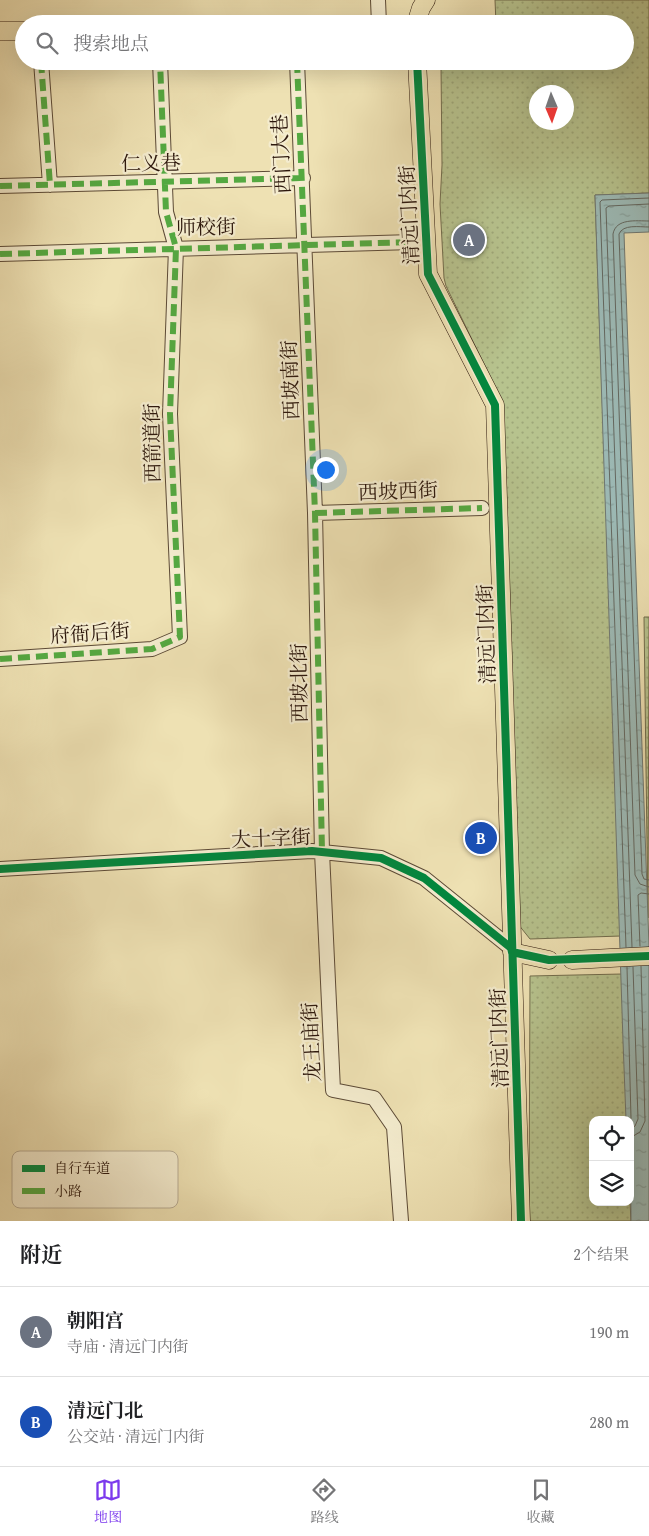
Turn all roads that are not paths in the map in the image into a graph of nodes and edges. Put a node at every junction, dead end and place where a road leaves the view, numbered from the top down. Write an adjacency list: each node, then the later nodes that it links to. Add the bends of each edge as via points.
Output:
1 (378, 0): 3 (street)
2 (426, 0): 4 (main road)
3 (379, 15)
4 (419, 15)
5 (0, 31): 6 (main road)
6 (15, 31)
7 (42, 70): 13 (street)
8 (160, 70): 12 (street, 西箭道街)
9 (297, 70): 11 (street, 西门大巷)
10 (417, 70): 25 (main road, 清远门内街, via 428,274 494,405)
11 (303, 178): 12 (street, 仁义巷); 16 (street, 西门大巷)
12 (165, 183): 13 (street, 仁义巷); 17 (street, 西箭道街, via 166,212)
13 (50, 185): 14 (street, 仁义巷)
14 (0, 186)
15 (414, 242): 16 (street, 师校街)
16 (305, 245): 17 (street, 师校街); 20 (street, 西坡南街)
17 (176, 248): 18 (street, 师校街); 21 (street, 西箭道街, via 170,414)
18 (0, 254)
19 (482, 508): 20 (street, 西坡西街)
20 (315, 513): 23 (street, 西坡北街)
21 (180, 638): 22 (street, 府衙后街, via 152,649)
22 (0, 659)
23 (322, 852): 24 (street, 大十字街); 25 (street, 大十字街, via 381,858 424,878); 29 (street, 龙王庙街, via 333,1090 374,1098 394,1127)
24 (0, 868)
25 (512, 952): 28 (main road); 30 (main road, 清远门内街)
26 (649, 956): 27 (main road)
27 (577, 959)
28 (549, 960)
29 (400, 1221)
30 (520, 1221)

